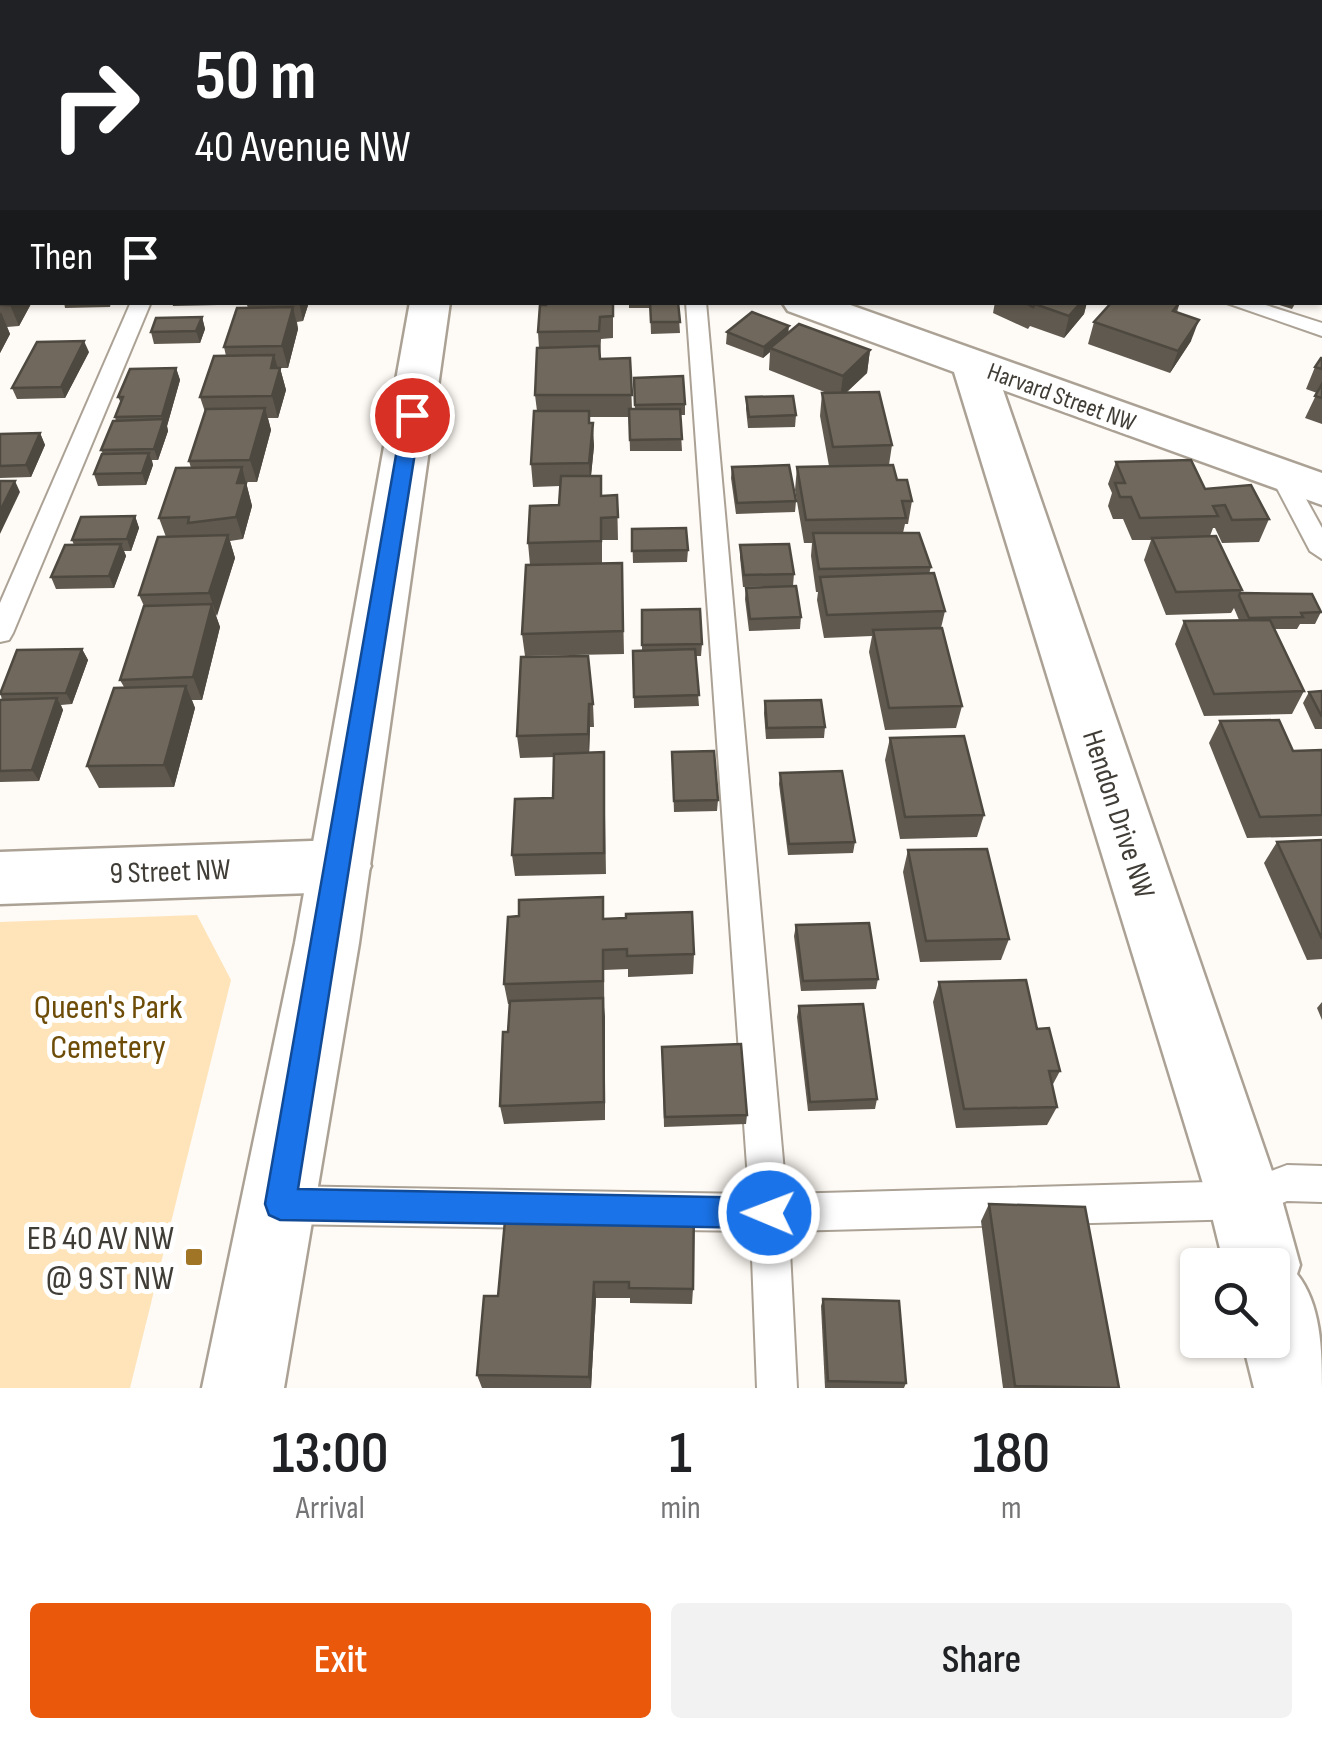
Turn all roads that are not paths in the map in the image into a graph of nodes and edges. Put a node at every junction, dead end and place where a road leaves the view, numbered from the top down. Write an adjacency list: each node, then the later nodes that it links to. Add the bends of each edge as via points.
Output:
1 (140, 305): 10 (lane)
2 (430, 305): 11 (street)
3 (696, 305): 16 (lane)
4 (810, 305): 7 (street, Harvard Street NW)
5 (1243, 305): 6 (lane)
6 (1322, 330)
7 (973, 364): 8 (street, Harvard Street NW); 14 (street, Hendon Drive NW)
8 (1302, 482): 9 (lane)
9 (1322, 551)
10 (0, 632)
11 (340, 866): 12 (street, 9 Street NW); 15 (street)
12 (0, 878)
13 (1322, 1184): 14 (lane, via 1287,1183)
14 (1245, 1200): 16 (lane); 17 (street, Hendon Drive NW)
15 (280, 1204): 16 (lane); 19 (street)
16 (769, 1213): 20 (lane)
17 (1258, 1248)
18 (1287, 1358): 21 (street)
19 (243, 1388)
20 (777, 1388)
21 (1295, 1388)

